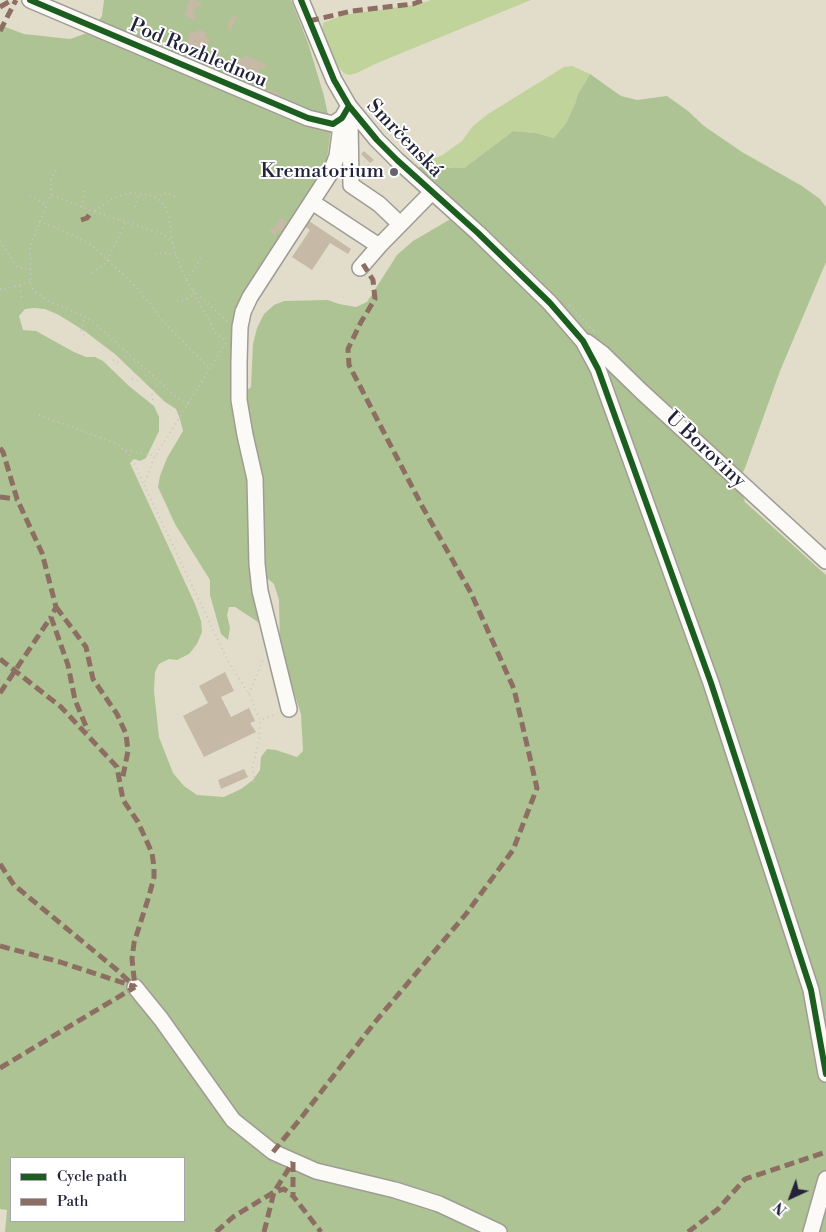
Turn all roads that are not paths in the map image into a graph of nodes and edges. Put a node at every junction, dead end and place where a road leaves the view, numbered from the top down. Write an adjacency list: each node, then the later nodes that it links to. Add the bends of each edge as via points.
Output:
1 (30, 0): 3 (street, Pod Rozhlednou, via 308,118 333,124)
2 (300, 0): 3 (street, Smrčenská)
3 (346, 112): 4 (street, Smrčenská); 5 (street, via 331,172); 6 (street, via 351,185)
4 (432, 192): 6 (street); 9 (street, Smrčenská, via 550,303)
5 (312, 202): 7 (street); 11 (street, via 243,312 238,362 245,435 255,479 260,592)
6 (400, 224): 7 (street)
7 (379, 246): 8 (street)
8 (360, 268)
9 (583, 341): 10 (street, U Boroviny, via 603,354); 13 (street, via 606,389 711,683 811,990)
10 (826, 561)
11 (289, 709)
12 (135, 987): 15 (street, via 233,1120 273,1152 316,1171 439,1204)
13 (826, 1074)
14 (826, 1179): 16 (street)
15 (499, 1232)
16 (811, 1232)

